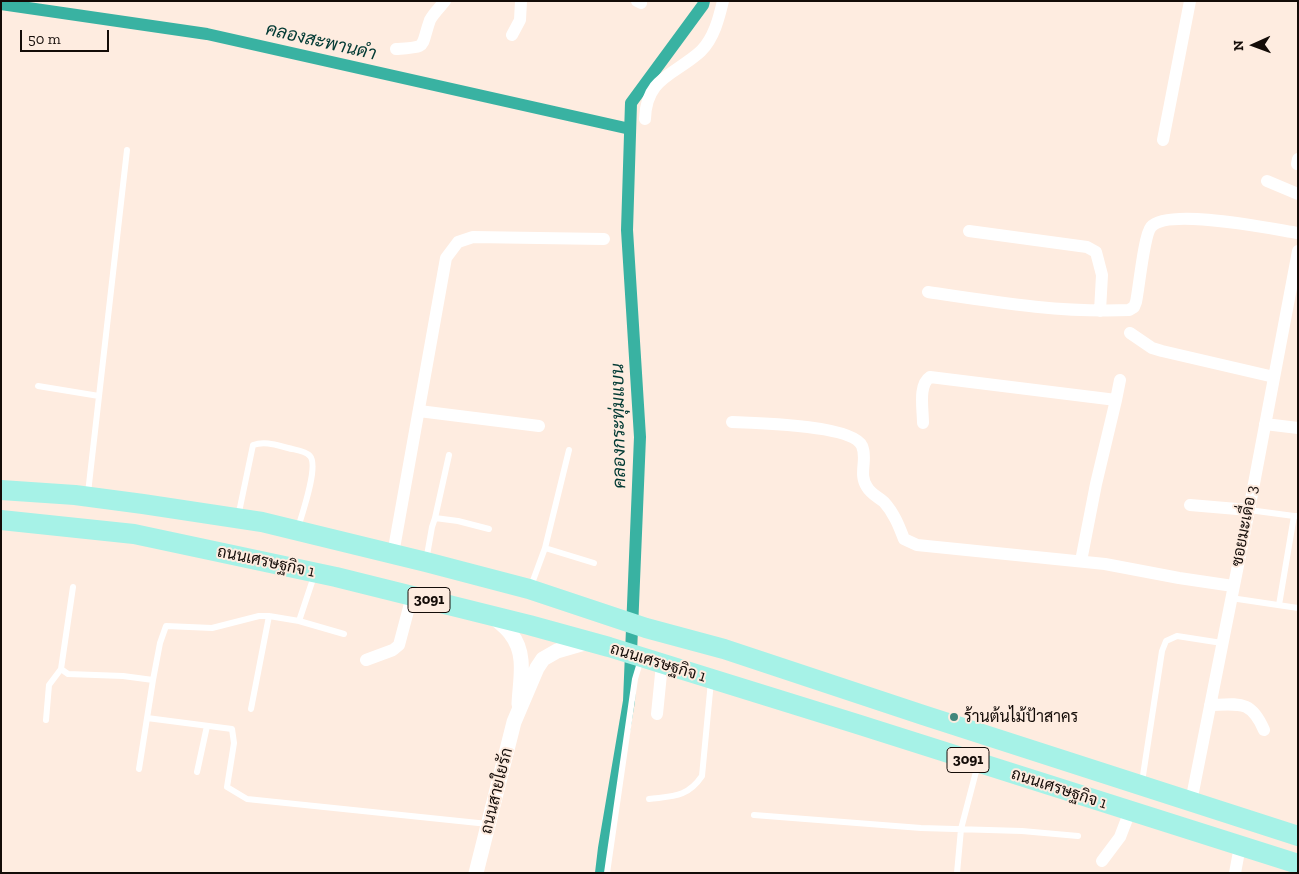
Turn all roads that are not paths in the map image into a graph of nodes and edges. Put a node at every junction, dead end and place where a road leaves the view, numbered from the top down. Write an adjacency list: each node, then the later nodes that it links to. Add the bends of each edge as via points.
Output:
1 (445, 1): 6 (street, via 431,18 425,42 414,48)
2 (521, 1): 5 (street, via 520,20)
3 (723, 1): 7 (street, via 714,32 702,50 658,82 649,94)
4 (1190, 1): 8 (street)
5 (512, 35)
6 (396, 48)
7 (645, 119)
8 (1163, 140)
9 (127, 150): 24 (lane)
10 (1298, 159): 11 (street)
11 (1297, 164)
12 (1267, 181): 13 (street)
13 (1298, 194)
14 (969, 231): 19 (street, via 1087,247 1096,252 1102,275)
15 (1298, 233): 19 (street, via 1193,218 1160,221 1150,227 1134,308)
16 (604, 239): 26 (street, via 473,237 458,242 446,258)
17 (1298, 251): 21 (street, ซอยมะเดื่อ 3)
18 (928, 292): 19 (street, via 1047,309)
19 (1100, 311)
20 (1130, 333): 21 (street, via 1152,348)
21 (1274, 377): 29 (street, ซอยมะเดื่อ 3)
22 (1120, 380): 25 (street)
23 (38, 386): 24 (lane)
24 (99, 396): 35 (lane)
25 (1116, 400): 28 (street, via 938,376 930,377 922,388); 46 (street)
26 (419, 411): 30 (street); 45 (street)
27 (732, 422): 46 (street, via 782,424 845,433 855,439 862,444 866,486 894,515 904,539 917,544)
28 (923, 423)
29 (1265, 424): 31 (street); 37 (street, ซอยมะเดื่อ 3)
30 (539, 426)
31 (1298, 428)
32 (569, 450): 44 (lane)
33 (449, 455): 40 (lane)
34 (1, 490): 35 (main road, ถนนเศรษฐกิจ 1 / 3091)
35 (87, 497): 39 (main road, ถนนเศรษฐกิจ 1 / 3091)
36 (1190, 506): 37 (street)
37 (1249, 510): 38 (lane); 52 (street, ซอยมะเดื่อ 3)
38 (1296, 516): 54 (lane)
39 (238, 518): 43 (main road, ถนนเศรษฐกิจ 1 / 3091); 43 (lane, via 253,445 268,444 309,454 314,462)
40 (435, 518): 42 (lane); 47 (lane)
41 (2, 520): 49 (main road, ถนนเศรษฐกิจ 1 / 3091, via 134,534)
42 (489, 529)
43 (298, 531): 45 (main road, ถนนเศรษฐกิจ 1 / 3091)
44 (545, 548): 48 (lane); 51 (lane)
45 (393, 554): 47 (main road, ถนนเศรษฐกิจ 1 / 3091)
46 (1081, 561): 52 (street)
47 (426, 562): 51 (main road, ถนนเศรษฐกิจ 1 / 3091)
48 (594, 563)
49 (315, 572): 53 (main road, ถนนเศรษฐกิจ 1 / 3091); 58 (lane)
50 (73, 587): 65 (lane)
51 (529, 589): 79 (main road, ถนนเศรษฐกิจ 1 / 3091, via 646,628 724,649)
52 (1232, 592): 54 (lane); 61 (street, ซอยมะเดื่อ 3)
53 (412, 596): 57 (main road, ถนนเศรษฐกิจ 1 / 3091); 63 (street, via 399,645)
54 (1279, 605): 55 (lane)
55 (1298, 608)
56 (269, 616): 58 (lane); 66 (lane, via 212,628 166,626); 69 (lane)
57 (491, 616): 60 (main road, ถนนเศรษฐกิจ 1 / 3091); 70 (street, ถนนสายใยรัก, via 511,633 518,646 522,662)
58 (299, 621): 59 (lane)
59 (344, 634)
60 (588, 642): 62 (main road, ถนนเศรษฐกิจ 1 / 3091); 70 (street, ถนนสายใยรัก, via 557,651 543,659)
61 (1222, 643): 68 (street, ซอยมะเดื่อ 3); 79 (lane, via 1177,636 1166,641)
62 (639, 657): 64 (main road, ถนนเศรษฐกิจ 1 / 3091); 92 (lane)
63 (366, 660)
64 (662, 664): 67 (main road, ถนนเศรษฐกิจ 1 / 3091); 71 (street)
65 (61, 668): 66 (lane, via 68,674); 73 (lane, via 49,685)
66 (153, 680): 72 (lane)
67 (711, 680): 76 (main road, ถนนเศรษฐกิจ 1 / 3091); 80 (lane, via 702,776 694,787 679,795)
68 (1210, 705): 75 (street, via 1246,706 1253,710); 81 (street, ซอยมะเดื่อ 3)
69 (251, 709)
70 (518, 710): 84 (street, ถนนสายใยรัก)
71 (657, 714)
72 (147, 718): 74 (lane); 77 (lane)
73 (46, 720)
74 (206, 726): 78 (lane); 84 (lane, via 232,730 234,743 227,787 247,799)
75 (1264, 730)
76 (978, 763): 82 (main road, ถนนเศรษฐกิจ 1 / 3091); 85 (lane)
77 (139, 769)
78 (197, 772)
79 (1141, 786): 81 (main road, ถนนเศรษฐกิจ 1 / 3091)
80 (649, 800)
81 (1191, 802): 87 (main road, ถนนเศรษฐกิจ 1 / 3091)
82 (1130, 811): 88 (main road, ถนนเศรษฐกิจ 1 / 3091); 89 (street, via 1120,838)
83 (754, 815): 85 (lane)
84 (488, 824): 91 (street, ถนนสายใยรัก)
85 (961, 829): 86 (lane); 93 (lane)
86 (1078, 836)
87 (1298, 836)
88 (1240, 846): 90 (main road, ถนนเศรษฐกิจ 1 / 3091); 94 (street)
89 (1102, 861)
90 (1298, 864)
91 (476, 873)
92 (607, 873)
93 (957, 873)
94 (1235, 873)

